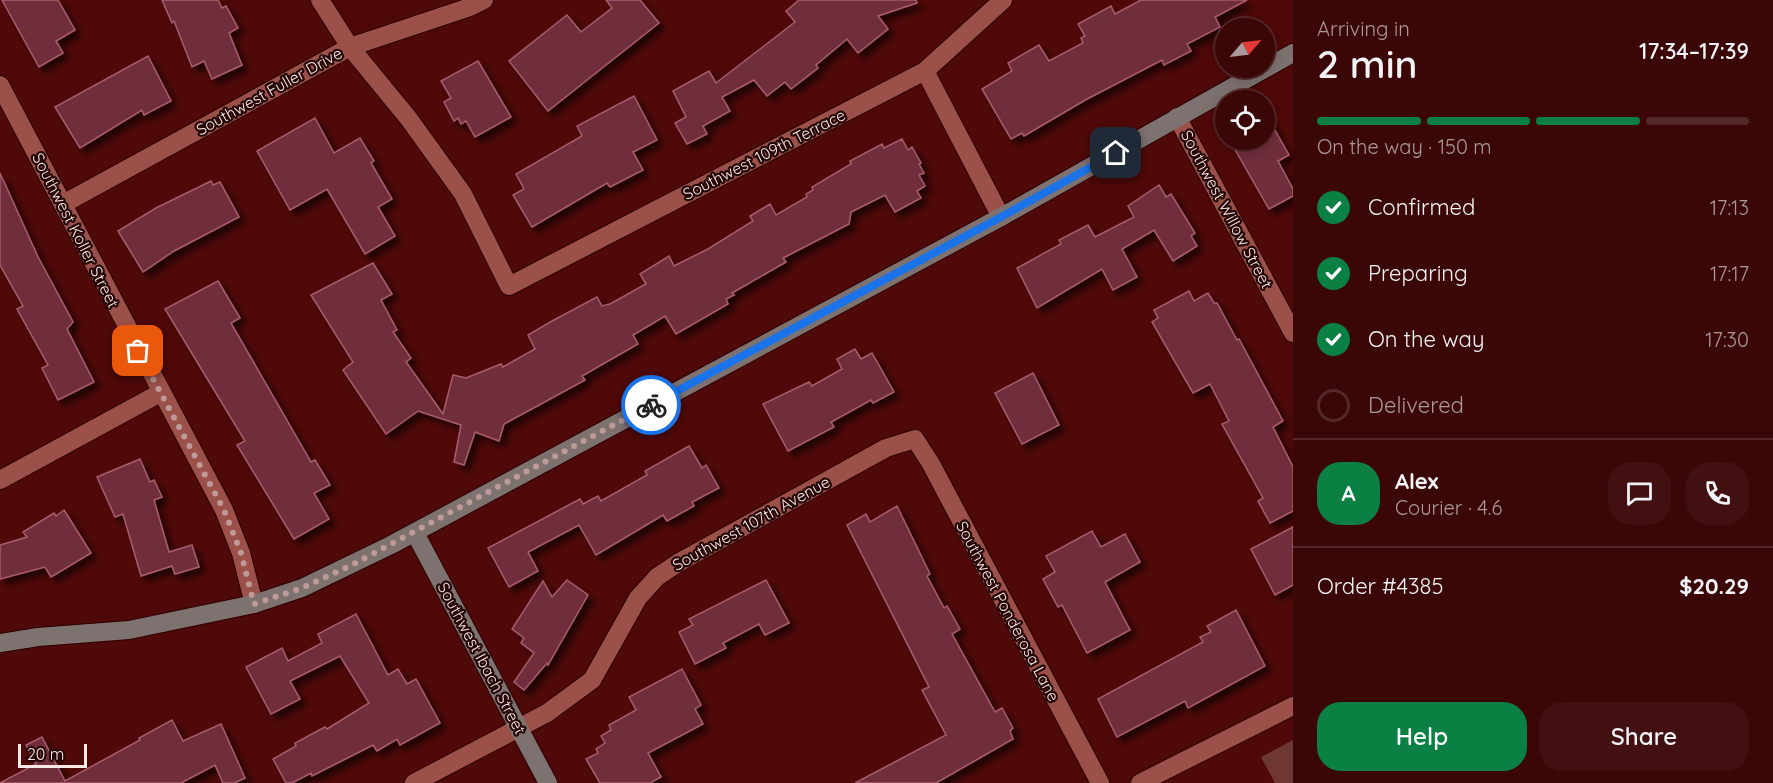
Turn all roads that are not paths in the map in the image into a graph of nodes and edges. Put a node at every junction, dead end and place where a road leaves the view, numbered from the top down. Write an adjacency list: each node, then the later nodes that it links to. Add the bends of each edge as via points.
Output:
1 (320, 0): 4 (street)
2 (484, 0): 4 (street, Southwest Fuller Drive)
3 (1003, 0): 6 (street, Southwest 109th Terrace)
4 (350, 47): 6 (street, Southwest 109th Terrace, via 409,118 463,194 509,286); 9 (street, Southwest Fuller Drive)
5 (1293, 53): 8 (street)
6 (926, 71): 10 (street)
7 (0, 85): 9 (street, Southwest Koller Street)
8 (1177, 117): 10 (street); 11 (street, Southwest Willow Street)
9 (63, 204): 12 (street, Southwest Koller Street)
10 (1001, 217): 15 (street)
11 (1293, 333)
12 (160, 393): 14 (street); 16 (street, Southwest Koller Street, via 224,510 241,553)
13 (915, 440): 19 (street, Southwest 107th Avenue, via 885,448 657,577 638,598 592,680 547,713); 22 (street, Southwest Ponderosa Lane)
14 (0, 480)
15 (415, 532): 16 (street, via 302,588); 19 (street, Southwest Ibach Street)
16 (254, 604): 17 (street, via 129,630)
17 (0, 643)
18 (1293, 706): 23 (street)
19 (519, 727): 20 (street, Southwest 107th Avenue); 21 (street, Southwest Ibach Street)
20 (414, 783)
21 (548, 783)
22 (1100, 783)
23 (1140, 783)

